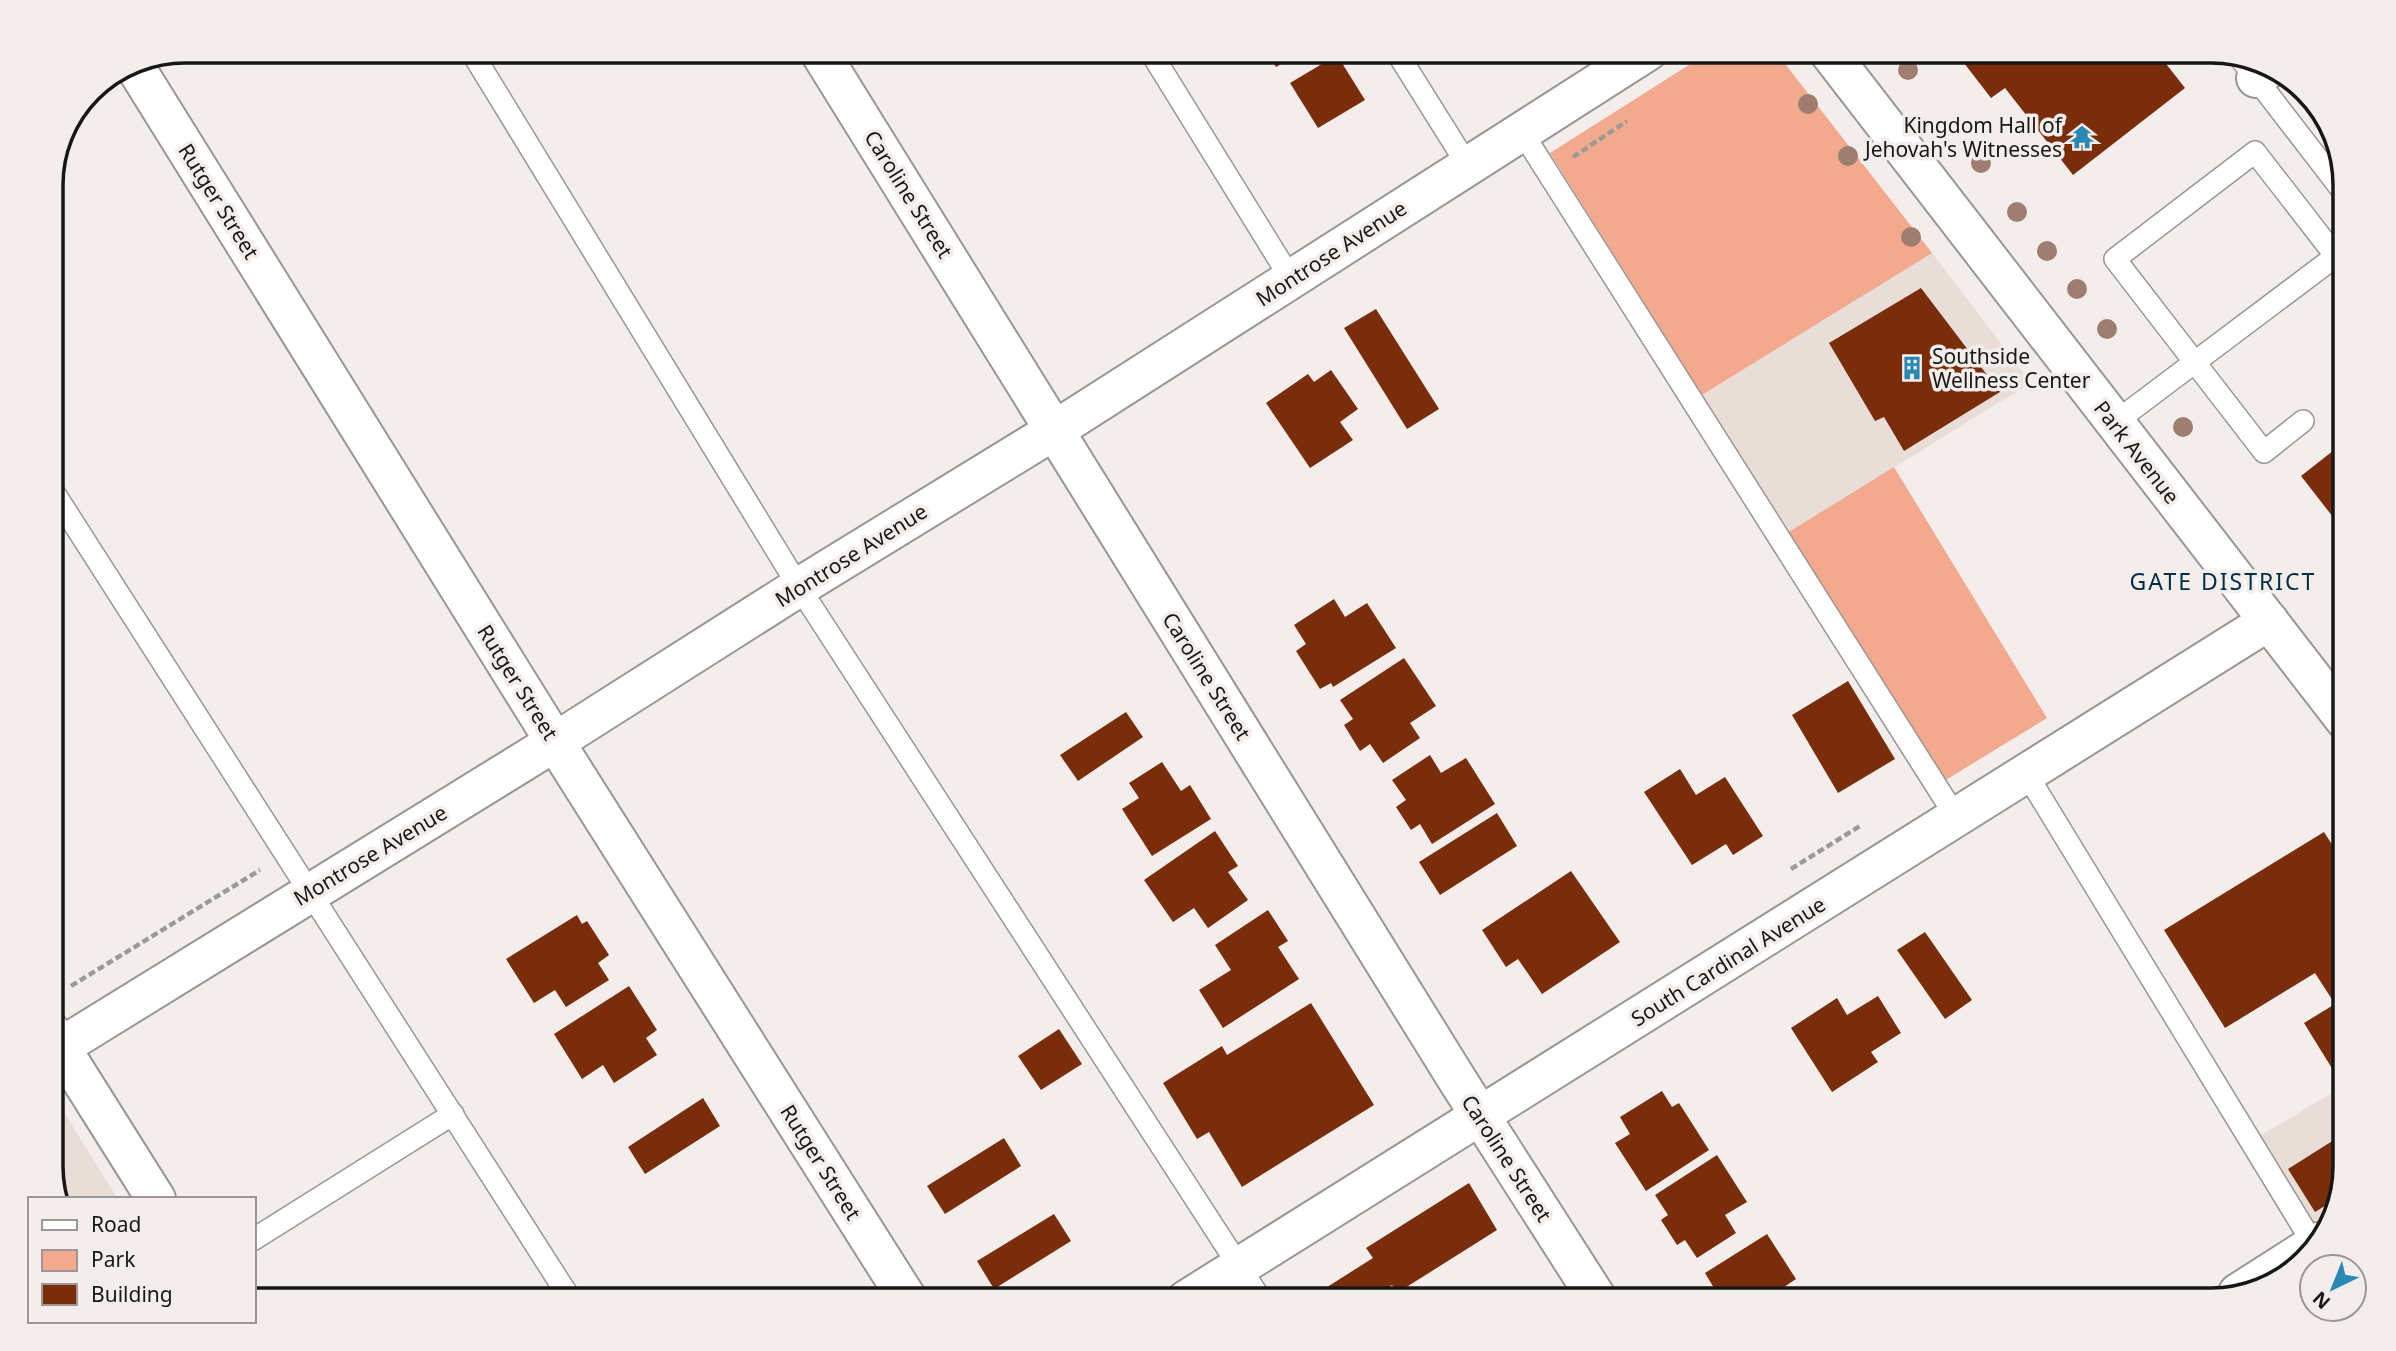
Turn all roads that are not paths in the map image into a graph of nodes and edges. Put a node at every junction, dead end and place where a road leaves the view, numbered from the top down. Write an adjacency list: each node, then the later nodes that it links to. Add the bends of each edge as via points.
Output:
1 (478, 63): 20 (lane)
2 (826, 63): 18 (street, Caroline Street)
3 (1157, 63): 14 (lane)
4 (1404, 63): 10 (lane)
5 (1629, 63): 9 (street, Montrose Avenue)
6 (1837, 63): 17 (street, Park Avenue)
7 (139, 73): 23 (street, Rutger Street)
8 (2260, 73): 11 (lane)
9 (1522, 132): 10 (street, Montrose Avenue); 25 (lane)
10 (1468, 166): 14 (street, Montrose Avenue)
11 (2333, 177)
12 (2333, 253): 15 (lane, via 2256,152 2115,259)
13 (2333, 267): 15 (lane)
14 (1291, 279): 18 (street, Montrose Avenue)
15 (2194, 363): 16 (lane, via 2264,452); 17 (lane)
16 (2304, 421)
17 (2115, 423): 21 (street, Park Avenue)
18 (1055, 430): 20 (street, Montrose Avenue); 30 (street, Caroline Street)
19 (63, 507): 26 (lane)
20 (799, 587): 23 (street, Montrose Avenue); 35 (lane)
21 (2269, 621): 22 (street, Park Avenue); 24 (street, South Cardinal Avenue)
22 (2333, 704)
23 (555, 742): 26 (street, Montrose Avenue); 38 (street, Rutger Street)
24 (2026, 773): 25 (street, South Cardinal Avenue); 32 (lane)
25 (1956, 817): 30 (street, South Cardinal Avenue)
26 (311, 891): 27 (street, Montrose Avenue); 29 (lane)
27 (63, 1039)
28 (63, 1058): 31 (street)
29 (453, 1114): 33 (lane); 37 (lane)
30 (1480, 1116): 35 (street, South Cardinal Avenue); 41 (street, Caroline Street)
31 (155, 1197)
32 (2311, 1235)
33 (256, 1238)
34 (2285, 1263): 36 (street)
35 (1239, 1265): 39 (street, South Cardinal Avenue); 40 (lane)
36 (2267, 1274)
37 (563, 1288)
38 (900, 1288)
39 (1204, 1288)
40 (1253, 1288)
41 (1590, 1288)

